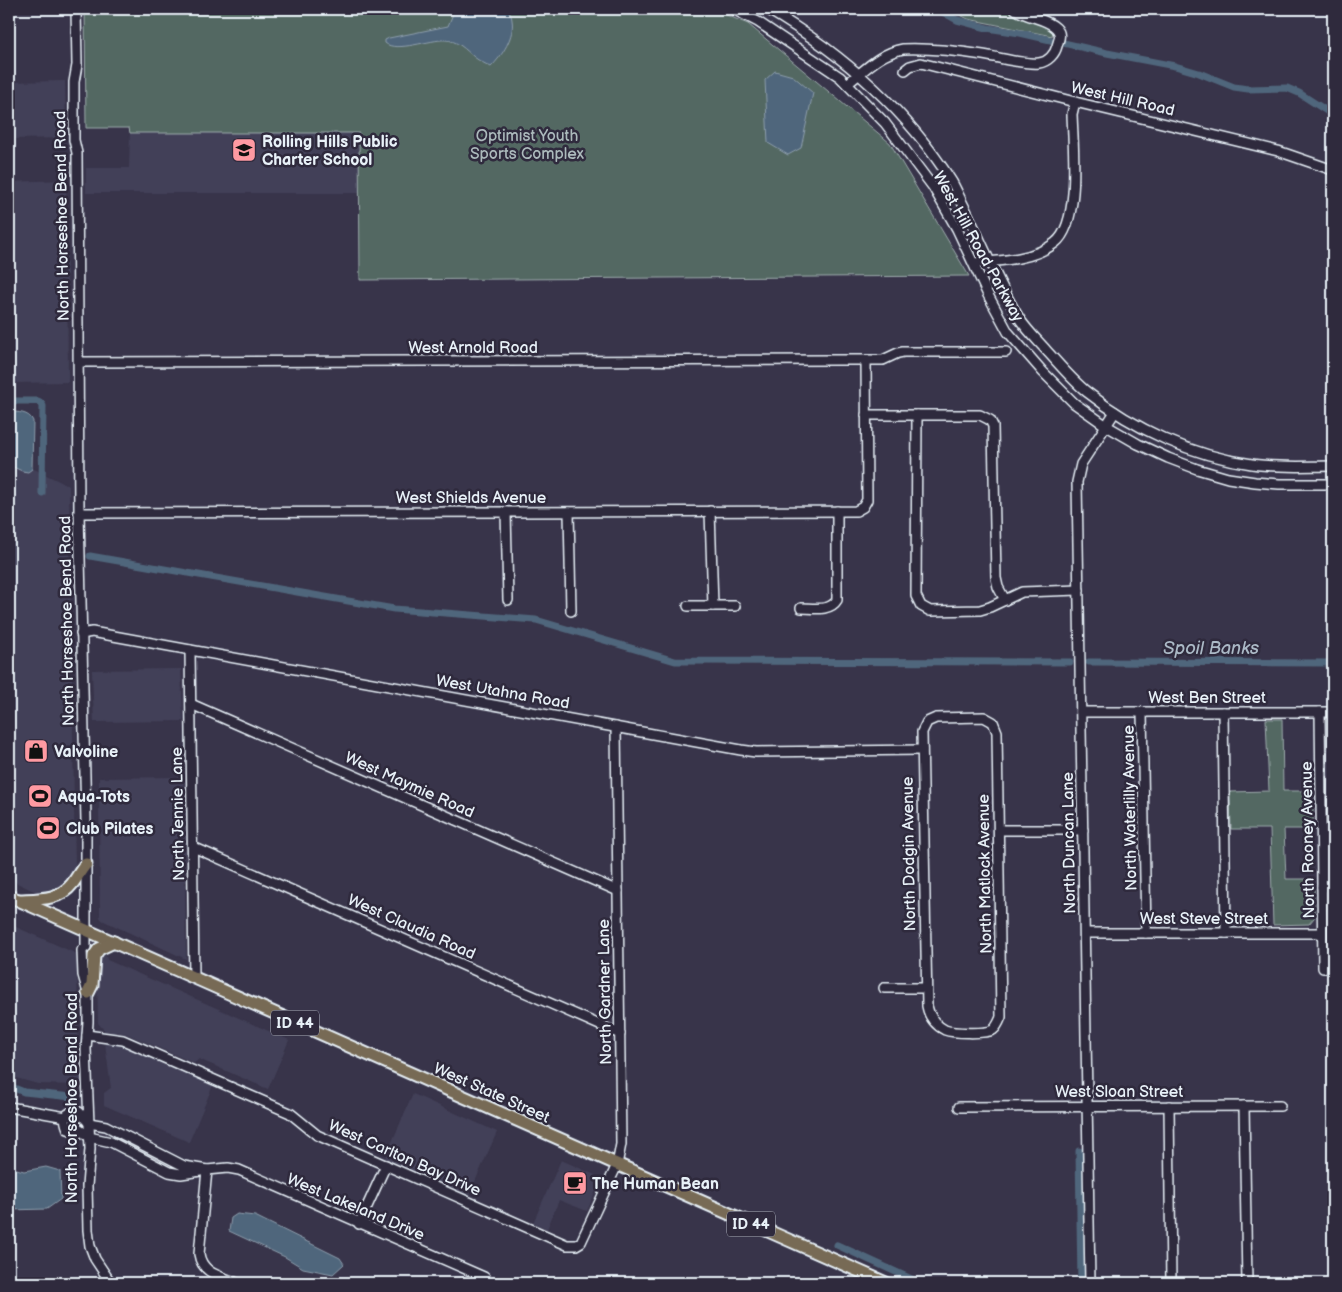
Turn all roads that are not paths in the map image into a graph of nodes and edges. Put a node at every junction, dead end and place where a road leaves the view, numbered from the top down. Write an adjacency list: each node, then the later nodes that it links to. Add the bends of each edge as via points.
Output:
1 (76, 9): 14 (street, North Horseshoe Bend Road, via 74,140 77,153)
2 (733, 9): 7 (street, West Hill Road Parkway, via 758,22)
3 (767, 9): 6 (street, West Hill Road Parkway, via 795,25)
4 (1015, 9): 6 (street, via 1055,26 1060,34 1055,53 1046,61 902,49 882,55)
5 (905, 70): 8 (street, West Hill Road, via 921,63)
6 (860, 74): 7 (street); 10 (street, West Hill Road Parkway, via 898,112 952,183)
7 (847, 84): 11 (street, West Hill Road Parkway, via 885,124 933,187)
8 (1075, 102): 9 (street, West Hill Road, via 1278,151); 10 (street, via 1072,114 1072,201 1062,236 1042,251)
9 (1333, 170)
10 (991, 262): 11 (street); 15 (street, West Hill Road Parkway, via 1022,322 1085,390)
11 (974, 263): 18 (street, West Hill Road Parkway, via 1008,332 1074,403)
12 (1006, 352): 13 (street, West Arnold Road, via 898,352 883,360)
13 (866, 360): 14 (street, West Arnold Road); 16 (street)
14 (79, 362): 25 (street, North Horseshoe Bend Road)
15 (1115, 412): 18 (street, North Duncan Lane); 19 (street, West Hill Road Parkway, via 1174,443 1228,460 1276,466)
16 (866, 415): 17 (street); 22 (street, West Shields Avenue, via 867,500 863,508 856,511)
17 (917, 415): 28 (street, via 980,415 990,420 993,426 996,578); 28 (street, via 916,596 921,606 930,611 970,611)
18 (1105, 425): 20 (street, West Hill Road Parkway, via 1168,458 1228,478 1279,484); 26 (street, North Duncan Lane, via 1082,464 1077,482)
19 (1333, 466)
20 (1333, 484)
21 (710, 511): 22 (street, West Shields Avenue); 24 (street, West Shields Avenue); 30 (street)
22 (837, 511): 32 (street, via 838,597 827,608)
23 (506, 512): 24 (street, West Shields Avenue); 25 (street, West Shields Avenue); 27 (street)
24 (569, 512): 33 (street)
25 (79, 513): 34 (street, North Horseshoe Bend Road)
26 (1079, 590): 28 (street, via 1022,592); 37 (street, North Duncan Lane)
27 (508, 600)
28 (1005, 600)
29 (688, 606): 30 (street)
30 (712, 606): 31 (street)
31 (735, 606)
32 (801, 608)
33 (571, 611)
34 (81, 634): 35 (street, West Utahna Road, via 92,632); 48 (street, North Horseshoe Bend Road)
35 (190, 650): 36 (street, North Jennie Lane); 43 (street, West Utahna Road)
36 (191, 704): 47 (street, North Jennie Lane); 51 (street, West Maymie Road)
37 (1081, 712): 38 (street, West Ben Street); 46 (street, North Duncan Lane)
38 (1142, 712): 39 (street, West Ben Street); 55 (street, North Waterlilly Avenue)
39 (1223, 712): 40 (street, West Ben Street); 56 (street)
40 (1320, 712): 41 (street, West Ben Street); 49 (street, North Rooney Avenue)
41 (1333, 712)
42 (993, 722): 44 (street, North Dodgin Avenue, via 984,717 936,718 927,722 922,732); 45 (street, North Matlock Avenue, via 997,732)
43 (616, 727): 44 (street, West Utahna Road, via 756,752); 51 (street, North Gardner Lane)
44 (922, 750): 62 (street, North Dodgin Avenue)
45 (1000, 830): 46 (street); 64 (street, North Matlock Avenue, via 1001,1017)
46 (1083, 830): 54 (street, North Duncan Lane)
47 (193, 847): 60 (street, North Jennie Lane); 65 (street, West Claudia Road)
48 (86, 864): 52 (main road, via 71,886 56,896); 53 (street, North Horseshoe Bend Road)
49 (1322, 887): 50 (street); 57 (street, North Rooney Avenue)
50 (1333, 887)
51 (618, 891): 65 (street, North Gardner Lane)
52 (13, 898): 53 (main road, ID 44)
53 (86, 931): 58 (main road, West State Street / ID 44); 63 (street, North Horseshoe Bend Road, via 86,946 82,950)
54 (1085, 933): 55 (street, West Steve Street); 67 (street, North Duncan Lane)
55 (1146, 933): 56 (street, West Steve Street)
56 (1226, 933): 57 (street, West Steve Street)
57 (1322, 933): 59 (street, North Rooney Avenue, via 1323,968)
58 (114, 942): 60 (main road, West State Street / ID 44); 63 (main road, via 94,956 92,985)
59 (1333, 968)
60 (194, 978): 77 (main road, West State Street / ID 44)
61 (884, 988): 62 (street)
62 (925, 988): 64 (street, North Dodgin Avenue, via 929,1014 946,1030 987,1032)
63 (88, 993): 66 (street, North Horseshoe Bend Road)
64 (997, 1026)
65 (620, 1034): 77 (street, North Gardner Lane, via 621,1144)
66 (87, 1035): 74 (street, North Horseshoe Bend Road); 76 (street, West Carlton Bay Drive, via 123,1040 290,1113 317,1135)
67 (1088, 1106): 68 (street, West Sloan Street); 72 (street, West Sloan Street); 85 (street, North Duncan Lane)
68 (1169, 1106): 69 (street, West Sloan Street); 86 (street)
69 (1244, 1106): 70 (street, West Sloan Street); 87 (street)
70 (1280, 1106)
71 (9, 1107): 73 (street)
72 (959, 1107)
73 (66, 1116): 74 (street, West Lakeland Drive, via 79,1112); 75 (street, West Lakeland Drive, via 68,1129 80,1130)
74 (89, 1123): 75 (street, North Horseshoe Bend Road); 78 (street, West Lakeland Drive, via 106,1126 184,1166)
75 (89, 1136): 78 (street, West Lakeland Drive, via 111,1142 169,1172 181,1174); 81 (street, North Horseshoe Bend Road, via 90,1246)
76 (386, 1165): 79 (street); 80 (street, West Carlton Bay Drive, via 567,1245)
77 (617, 1166): 80 (street, North Gardner Lane, via 584,1238); 84 (main road, West State Street / ID 44)
78 (207, 1170): 79 (street, West Lakeland Drive, via 239,1170); 82 (street, via 200,1263 206,1270)
79 (359, 1224): 83 (street, West Lakeland Drive, via 484,1277)
80 (576, 1244)
81 (111, 1283)
82 (237, 1283)
83 (489, 1283)
84 (886, 1283)
85 (1090, 1283)
86 (1172, 1283)
87 (1247, 1283)

